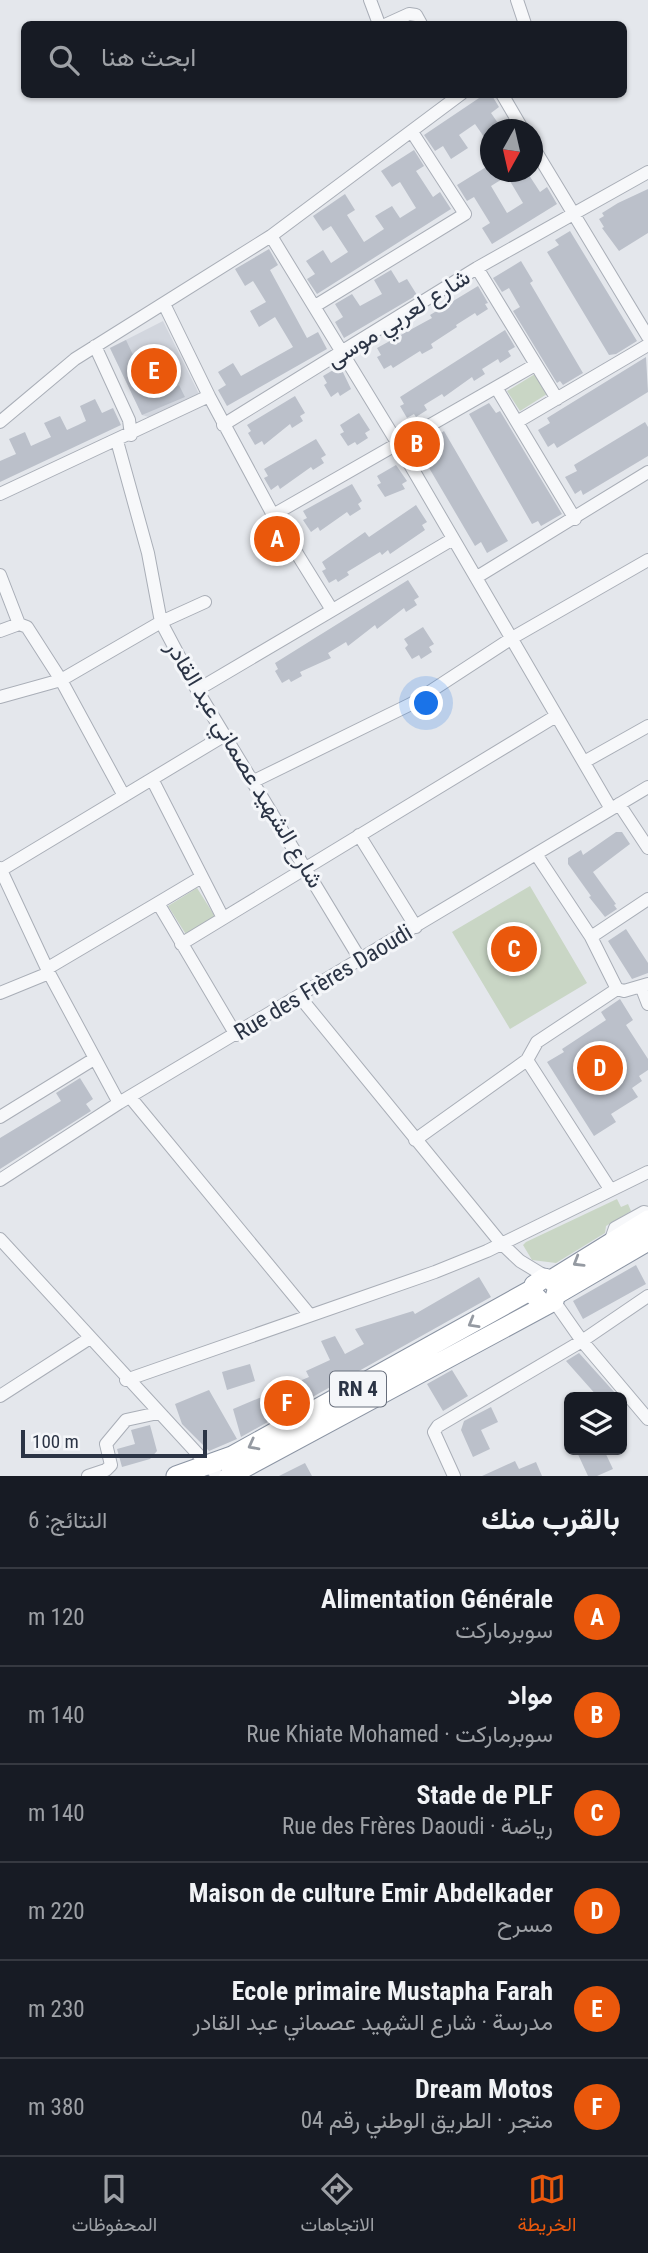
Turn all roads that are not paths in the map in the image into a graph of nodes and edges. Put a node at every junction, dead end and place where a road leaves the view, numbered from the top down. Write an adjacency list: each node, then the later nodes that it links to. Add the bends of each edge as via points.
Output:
1 (370, 0): 3 (street)
2 (517, 0): 6 (street)
3 (378, 21)
4 (394, 21): 5 (street, via 409,14)
5 (419, 21)
6 (524, 21)
7 (456, 98): 10 (street)
8 (504, 98): 9 (street)
9 (517, 119)
10 (412, 132): 14 (street); 17 (street, via 464,214)
11 (543, 162): 13 (street)
12 (648, 172): 13 (street, شارع لعربي موسى)
13 (575, 215): 15 (street, شارع لعربي موسى); 18 (street)
14 (271, 236): 16 (street); 17 (street)
15 (477, 268): 21 (street, شارع لعربي موسى); 22 (street)
16 (164, 304): 20 (street); 24 (street)
17 (314, 306): 21 (street)
18 (648, 337)
19 (648, 345): 25 (street)
20 (95, 346): 26 (street); 29 (street, via 129,420)
21 (343, 352): 28 (street, شارع لعربي موسى); 31 (street)
22 (535, 365): 23 (street); 25 (street)
23 (497, 389): 27 (street); 31 (street)
24 (209, 396): 28 (street); 29 (street)
25 (557, 399): 27 (street)
26 (0, 422)
27 (517, 422): 35 (street)
28 (223, 425): 34 (street)
29 (131, 435): 30 (street)
30 (117, 441): 33 (street); 42 (street, شارع الشهيد عصماني عبد القادر, via 148,553)
31 (398, 444): 34 (street); 36 (street)
32 (648, 472): 35 (street)
33 (0, 494)
34 (273, 515): 41 (street)
35 (575, 519): 39 (street)
36 (453, 538): 39 (street); 41 (street)
37 (648, 559): 45 (street)
38 (0, 575): 43 (street)
39 (477, 577): 45 (street)
40 (205, 602): 42 (street)
41 (332, 610): 47 (street)
42 (161, 622): 46 (street); 47 (street, شارع الشهيد عصماني عبد القادر)
43 (19, 624): 44 (street); 46 (street, via 27,627)
44 (0, 631)
45 (512, 638): 49 (street); 54 (street, via 411,704)
46 (61, 680): 48 (street); 56 (street)
47 (197, 690): 51 (street, شارع الشهيد عصماني عبد القادر)
48 (0, 697)
49 (556, 716): 52 (street); 58 (street)
50 (648, 726): 52 (street)
51 (225, 735): 53 (street); 54 (street, شارع الشهيد عصماني عبد القادر)
52 (584, 762): 57 (street)
53 (153, 781): 56 (street); 63 (street)
54 (254, 781): 61 (street, شارع الشهيد عصماني عبد القادر)
55 (648, 787): 57 (street, Rue des Frères Daoudi)
56 (124, 796): 62 (street)
57 (615, 806): 59 (street); 60 (street, Rue des Frères Daoudi)
58 (359, 835): 61 (street); 67 (street)
59 (648, 848)
60 (537, 854): 67 (street, Rue des Frères Daoudi); 68 (street)
61 (306, 866): 66 (street); 70 (street, شارع الشهيد عصماني عبد القادر)
62 (0, 869): 71 (street)
63 (200, 878): 65 (street); 66 (street)
64 (648, 899): 68 (street)
65 (158, 903): 69 (street); 71 (street)
66 (223, 918): 69 (street)
67 (416, 927): 70 (street, Rue des Frères Daoudi)
68 (591, 937): 73 (street)
69 (181, 944): 77 (street)
70 (360, 959): 75 (street, Rue des Frères Daoudi)
71 (48, 970): 74 (street); 78 (street)
72 (645, 985): 73 (street); 76 (street)
73 (617, 989): 79 (street, via 537,1042)
74 (0, 993)
75 (299, 996): 77 (street, Rue des Frères Daoudi); 82 (street)
76 (648, 1004)
77 (236, 1034): 80 (street, Rue des Frères Daoudi)
78 (94, 1059): 80 (street); 81 (street)
79 (527, 1060): 82 (street); 85 (street)
80 (124, 1100): 84 (street, Rue des Frères Daoudi); 94 (street)
81 (0, 1117)
82 (415, 1140): 90 (street)
83 (648, 1172): 85 (street)
84 (0, 1180)
85 (610, 1189): 90 (street)
86 (648, 1213): 91 (street, via 615,1228)
87 (648, 1220): 91 (highway, RN 4)
88 (0, 1239): 95 (street)
89 (648, 1241): 92 (highway, RN 4)
90 (500, 1242): 92 (street); 94 (street, via 435,1272)
91 (610, 1242): 92 (highway, RN 4, one-way to 92)
92 (546, 1290): 96 (street); 101 (highway, RN 4, one-way to 101); 104 (highway, RN 4)
93 (648, 1296): 96 (street)
94 (309, 1314): 97 (street)
95 (90, 1338): 97 (street); 98 (street)
96 (582, 1341): 100 (street); 105 (street, via 438,1426 434,1432)
97 (126, 1380): 99 (street)
98 (0, 1396)
99 (158, 1413): 101 (street); 102 (street, via 126,1420 106,1444 111,1465)
100 (648, 1419)
101 (209, 1467): 103 (highway, RN 4)
102 (88, 1476)
103 (177, 1476)
104 (229, 1476)
105 (454, 1476)

